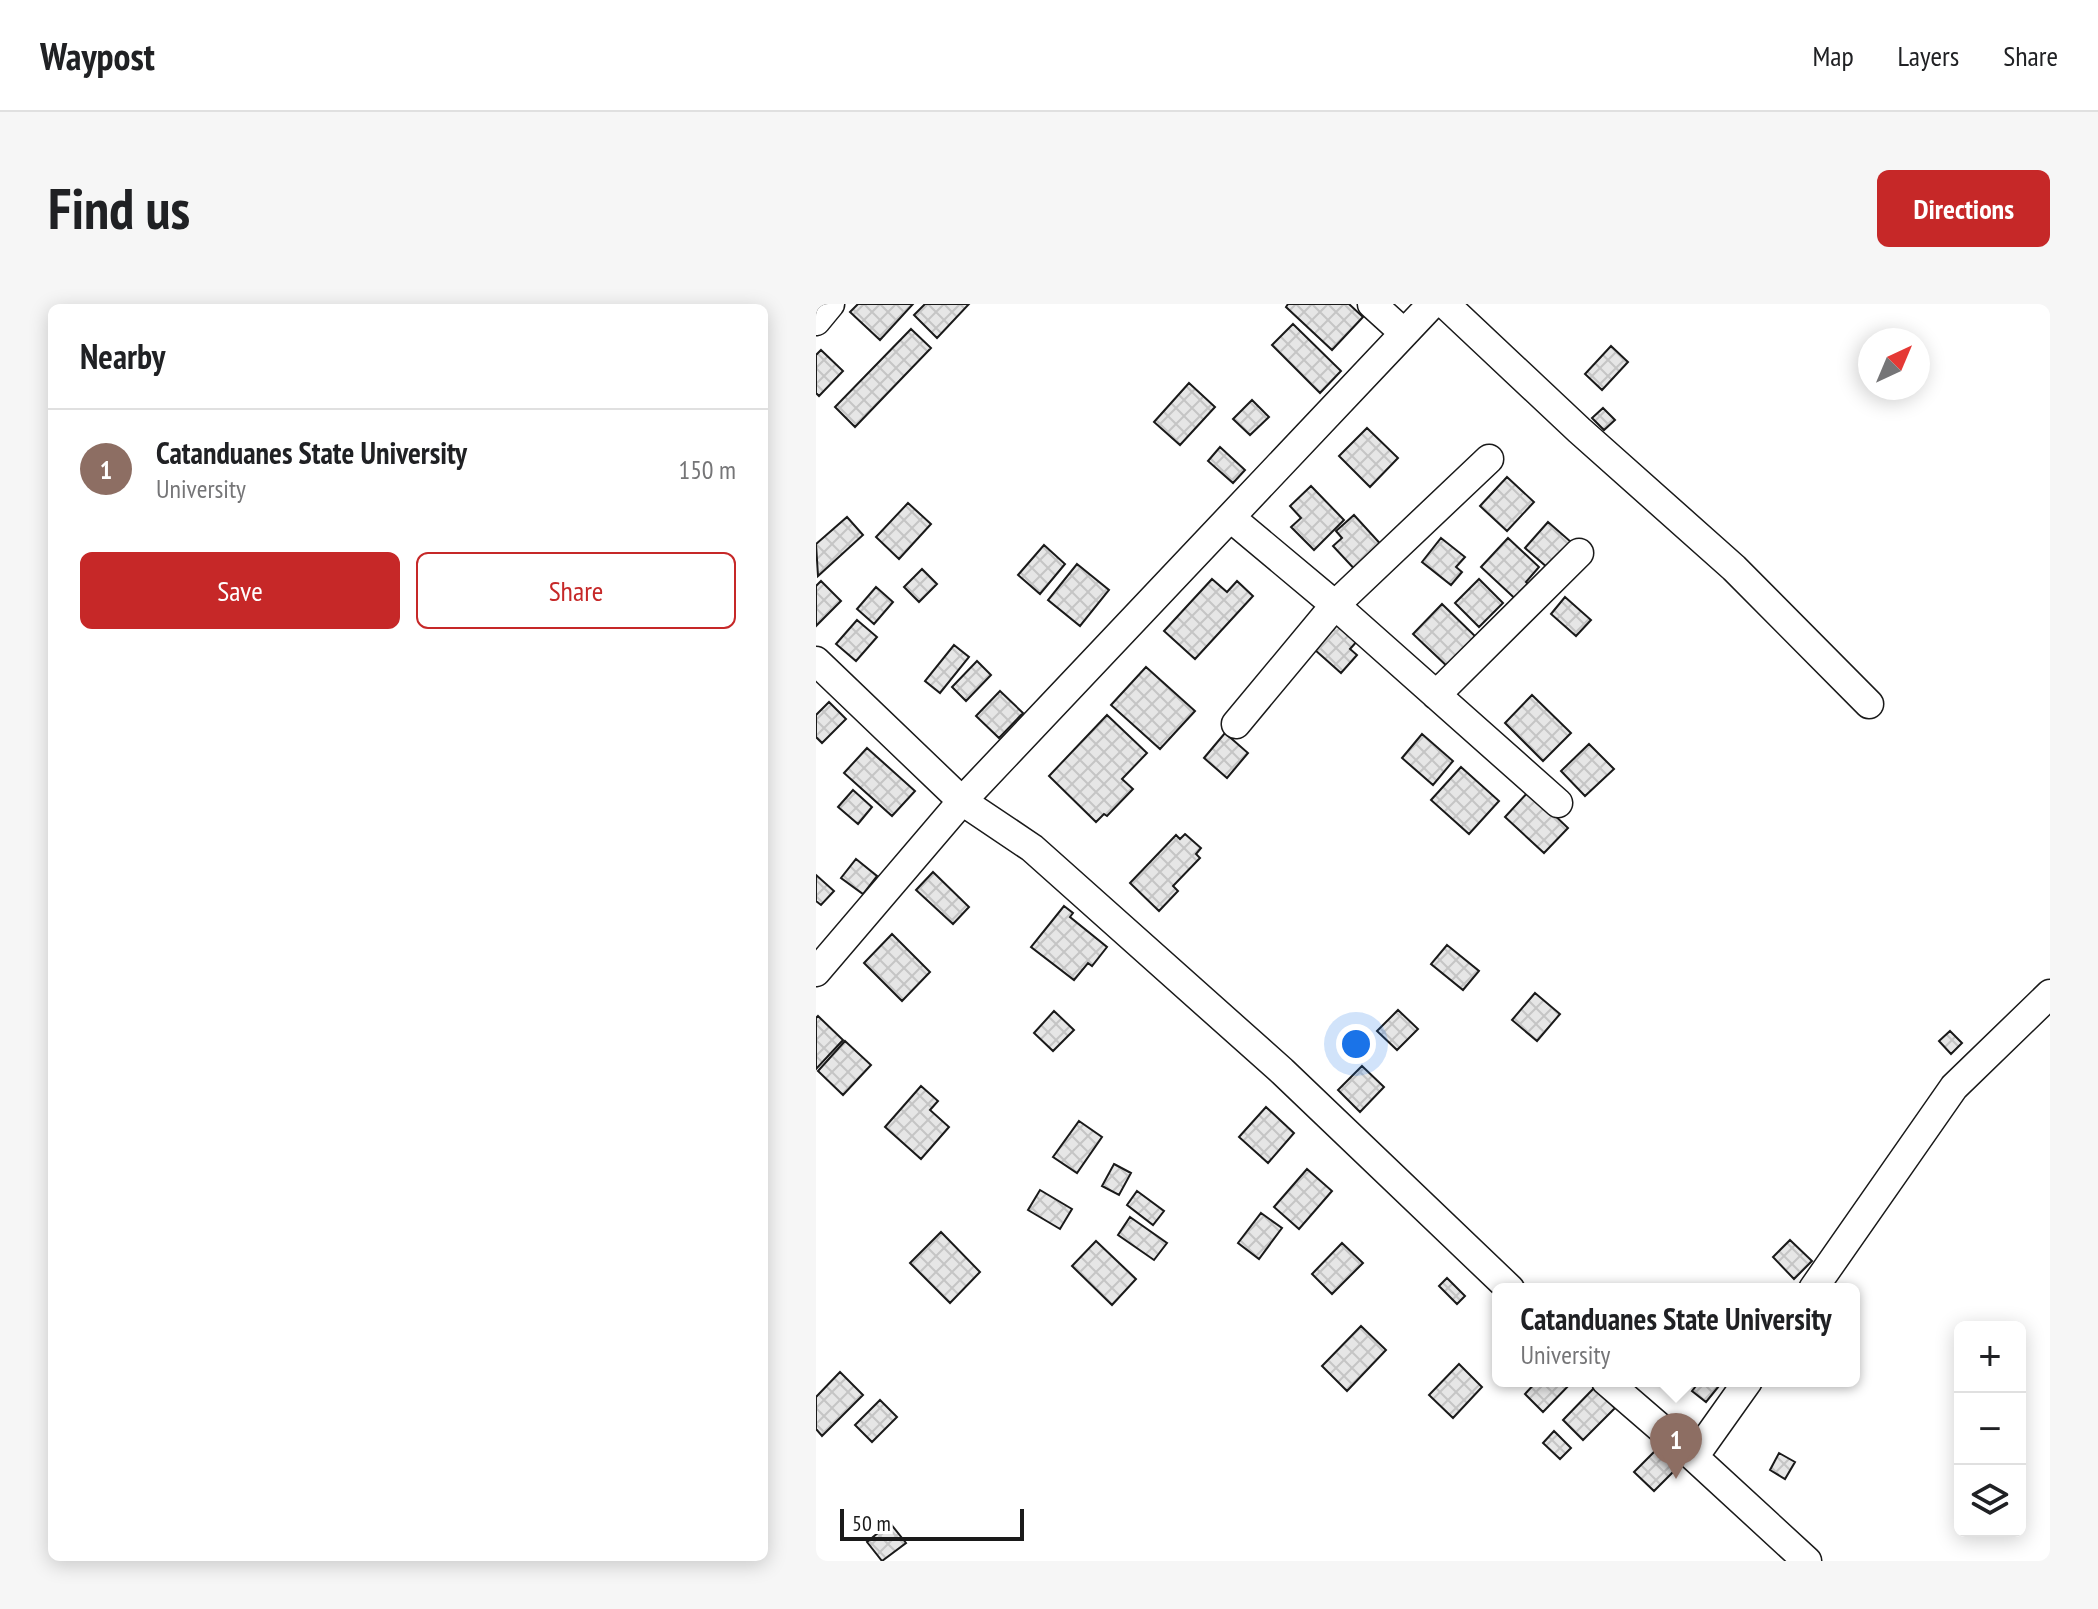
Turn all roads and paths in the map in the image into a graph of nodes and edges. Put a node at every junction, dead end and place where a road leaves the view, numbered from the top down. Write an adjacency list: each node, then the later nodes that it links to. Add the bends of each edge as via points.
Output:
1 (830, 304): 5 (street)
2 (1372, 304): 6 (street)
3 (1432, 304): 6 (street)
4 (1445, 304): 13 (street, via 1734,568)
5 (816, 321)
6 (1404, 333): 8 (street)
7 (1489, 459): 10 (street)
8 (1231, 518): 10 (street); 15 (street)
9 (1579, 553): 12 (street)
10 (1335, 605): 12 (street); 14 (street)
11 (816, 661): 15 (street)
12 (1436, 695): 16 (street)
13 (1869, 704)
14 (1236, 724)
15 (962, 801): 17 (street); 19 (street, via 1032,848 1282,1071)
16 (1558, 803)
17 (816, 972)
18 (2050, 994): 20 (street, via 1954,1087)
19 (1504, 1283)
20 (1817, 1283)
21 (1613, 1387): 23 (street)
22 (1744, 1387): 23 (street)
23 (1694, 1457): 24 (street)
24 (1807, 1561)

